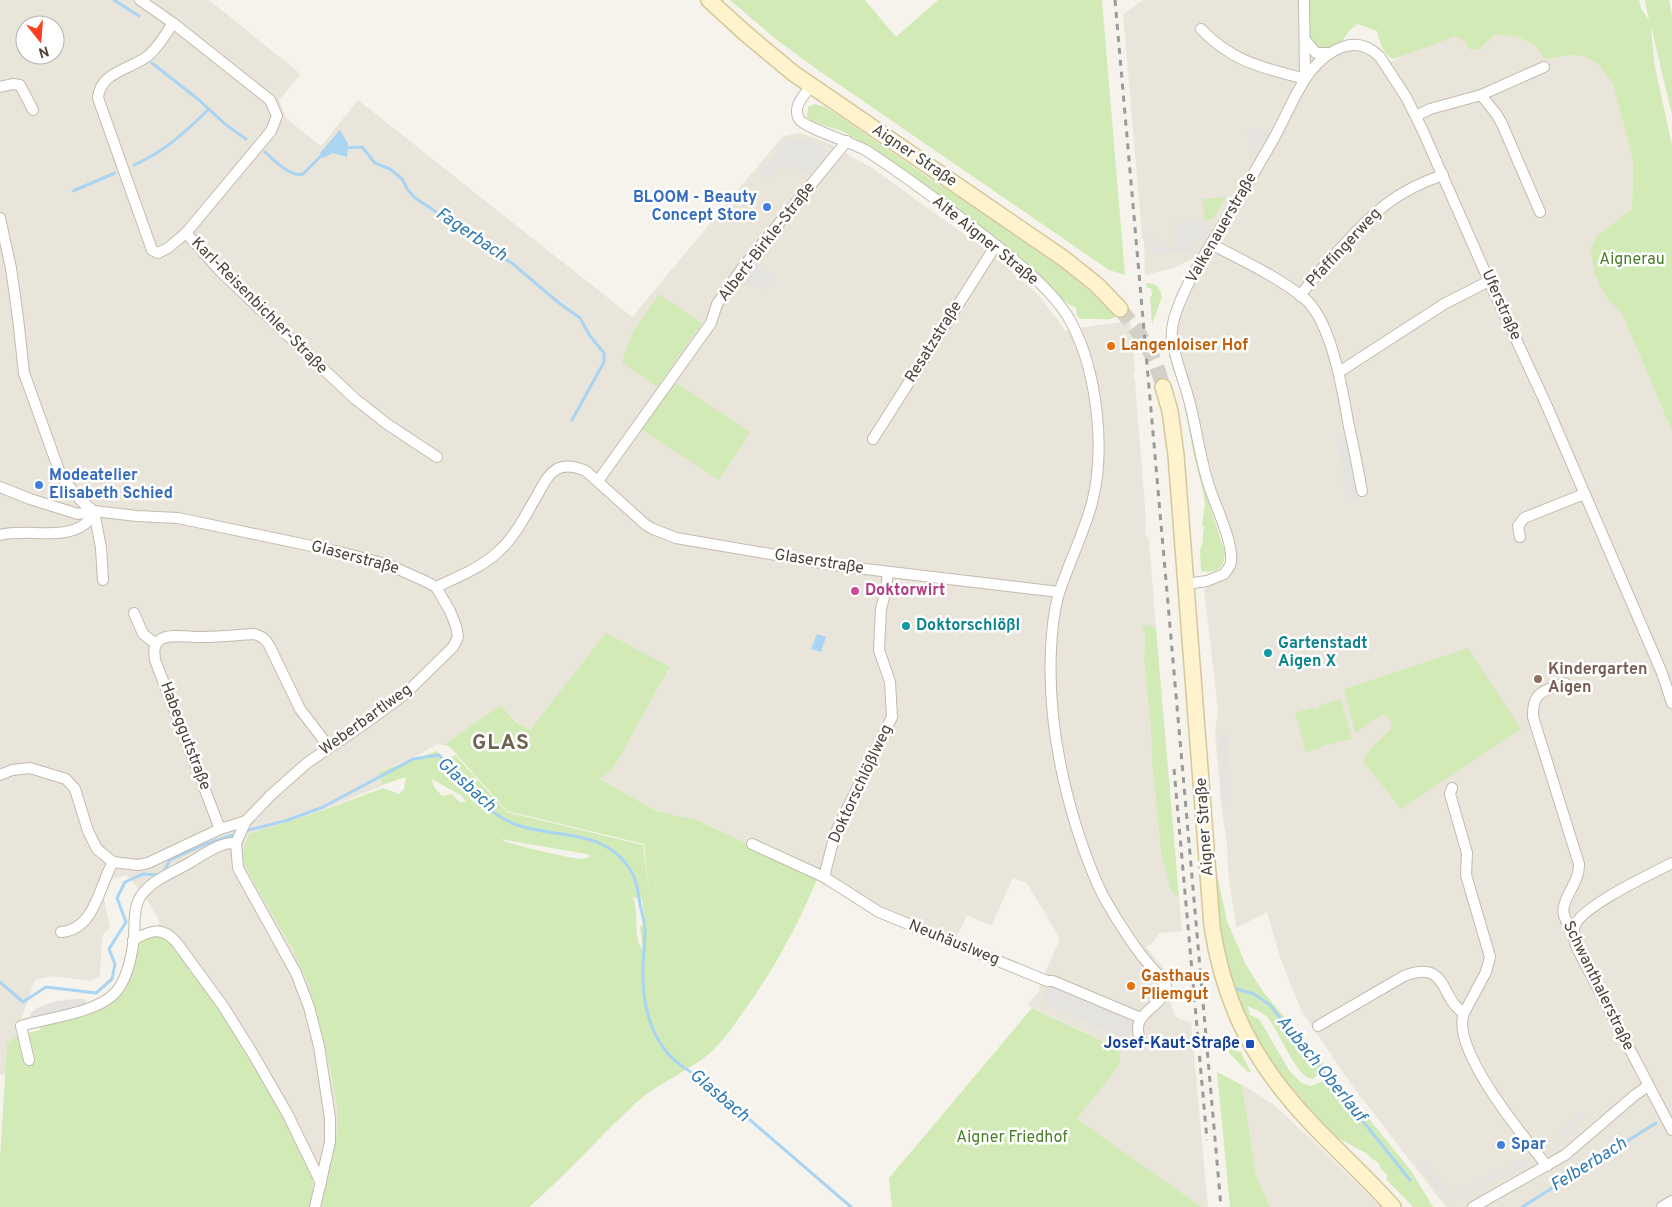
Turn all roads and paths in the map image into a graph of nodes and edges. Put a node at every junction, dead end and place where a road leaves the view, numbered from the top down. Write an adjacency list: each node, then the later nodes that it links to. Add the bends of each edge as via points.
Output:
1 (140, 0): 4 (street)
2 (709, 0): 10 (main road, Aigner Straße)
3 (1304, 0): 6 (street)
4 (173, 23): 19 (street, via 270,100 278,116 271,131); 19 (street, Karl-Reisenbichler-Straße, via 148,56 115,73 98,92 99,103 152,250 158,253)
5 (1202, 29): 9 (street, via 1241,60)
6 (1304, 39): 7 (street, via 1316,53); 9 (street)
7 (1330, 53): 9 (street, Uferstraße); 14 (street, Uferstraße, via 1352,44 1374,51 1396,80)
8 (1544, 68): 12 (street)
9 (1305, 79): 21 (street, Valkenauerstraße)
10 (811, 86): 15 (street, Alte Aigner Straße, via 798,107 800,120 811,128); 25 (main road, Aigner Straße, via 1063,258 1097,285)
11 (0, 87): 13 (street, via 20,85)
12 (1481, 95): 14 (street); 17 (street, via 1502,124)
13 (33, 110)
14 (1416, 116): 16 (street, Uferstraße)
15 (847, 141): 22 (street, Alte Aigner Straße, via 866,150 922,189); 30 (street, Albert-Birkle-Straße, via 743,267 718,304 711,323)
16 (1443, 175): 23 (street, Uferstraße); 24 (street, Pfaffingerweg, via 1411,188 1374,212)
17 (1540, 212)
18 (0, 218): 20 (street)
19 (186, 233): 29 (street, Karl-Reisenbichler-Straße, via 221,272 354,398)
20 (2, 237): 34 (street, via 11,268 24,373 61,476 81,501)
21 (1211, 244): 24 (street); 39 (street, Valkenauerstraße, via 1200,260 1176,314 1172,337 1204,471 1225,529 1231,561 1224,574)
22 (996, 245): 28 (street, Resatzstraße); 41 (street, Alte Aigner Straße, via 1051,296 1069,320 1093,387 1098,436 1096,481)
23 (1489, 281): 26 (street, via 1444,304); 33 (street, Uferstraße)
24 (1300, 296): 26 (street, via 1308,302 1319,320)
25 (1120, 309)
26 (1339, 372): 32 (street)
27 (1163, 387): 39 (main road, Aigner Straße, via 1173,426)
28 (873, 439)
29 (437, 457)
30 (598, 481): 37 (street, Glaserstraße, via 646,525 676,538); 40 (street, Glaserstraße, via 579,468 566,466 555,470 498,553)
31 (0, 488): 34 (street, Glaserstraße, via 78,514)
32 (1362, 491)
33 (1584, 494): 36 (street, via 1524,518 1518,526); 45 (street, Uferstraße)
34 (94, 511): 35 (street, via 86,523 64,531); 38 (street); 40 (street, Glaserstraße, via 178,518 289,541 380,562)
35 (0, 535)
36 (1520, 537)
37 (888, 572): 41 (street, Glaserstraße); 55 (street, Doktorschlößlweg, via 881,609 879,650 890,682 892,717 835,834)
38 (103, 580)
39 (1186, 584): 70 (main road, Aigner Straße, via 1212,926 1221,971 1240,1024 1284,1094)
40 (436, 588): 46 (street, Weberbartlweg, via 458,631 453,647 404,695)
41 (1060, 592): 60 (street, Alte Aigner Straße, via 1051,651 1057,758 1079,836 1096,880 1123,928 1165,984 1163,995)
42 (134, 613): 43 (street, via 143,634)
43 (156, 644): 46 (street, via 170,637 261,636 269,644 300,709); 50 (street, Habeggutstraße, via 155,660)
44 (1565, 683): 56 (street, Schwanthalerstraße, via 1540,692 1534,701 1533,717 1579,864 1578,876 1563,908 1565,920)
45 (1672, 703)
46 (329, 747): 49 (street, Weberbartlweg, via 307,763)
47 (0, 775): 53 (street, via 30,768 66,779 75,789 93,843)
48 (1452, 788): 59 (street, via 1450,794 1467,854 1466,875 1490,957 1486,972)
49 (246, 821): 50 (street); 52 (street, Weberbartlweg)
50 (220, 829): 53 (street, via 148,863)
51 (752, 844): 55 (street, Neuhäuslweg)
52 (236, 847): 58 (street, via 222,844 143,892 136,908); 67 (street, via 238,868 296,974 312,1016 330,1118 330,1142)
53 (113, 862): 57 (street, via 87,918 74,929)
54 (1672, 863): 56 (street, via 1592,908 1581,917)
55 (824, 877): 60 (street, Neuhäuslweg, via 879,912)
56 (1574, 930): 64 (street, Schwanthalerstraße, via 1574,941 1580,954)
57 (61, 932)
58 (133, 940): 63 (street, via 129,966 116,992 108,999 86,1009 21,1026); 67 (street, via 148,932 160,931 177,943 224,1006 254,1054)
59 (1464, 1013): 61 (street, via 1454,1006 1439,978 1420,972 1404,976); 66 (street, via 1462,1031 1480,1075)
60 (1141, 1018): 62 (street, via 1137,1028)
61 (1318, 1026)
62 (1140, 1039)
63 (30, 1060)
64 (1648, 1086): 65 (street, Schwanthalerstraße); 66 (street, via 1578,1146)
65 (1672, 1130)
66 (1547, 1166): 71 (street)
67 (321, 1184): 69 (street)
68 (1672, 1201): 72 (street)
69 (315, 1207)
70 (1394, 1207)
71 (1473, 1207)
72 (1662, 1207)

